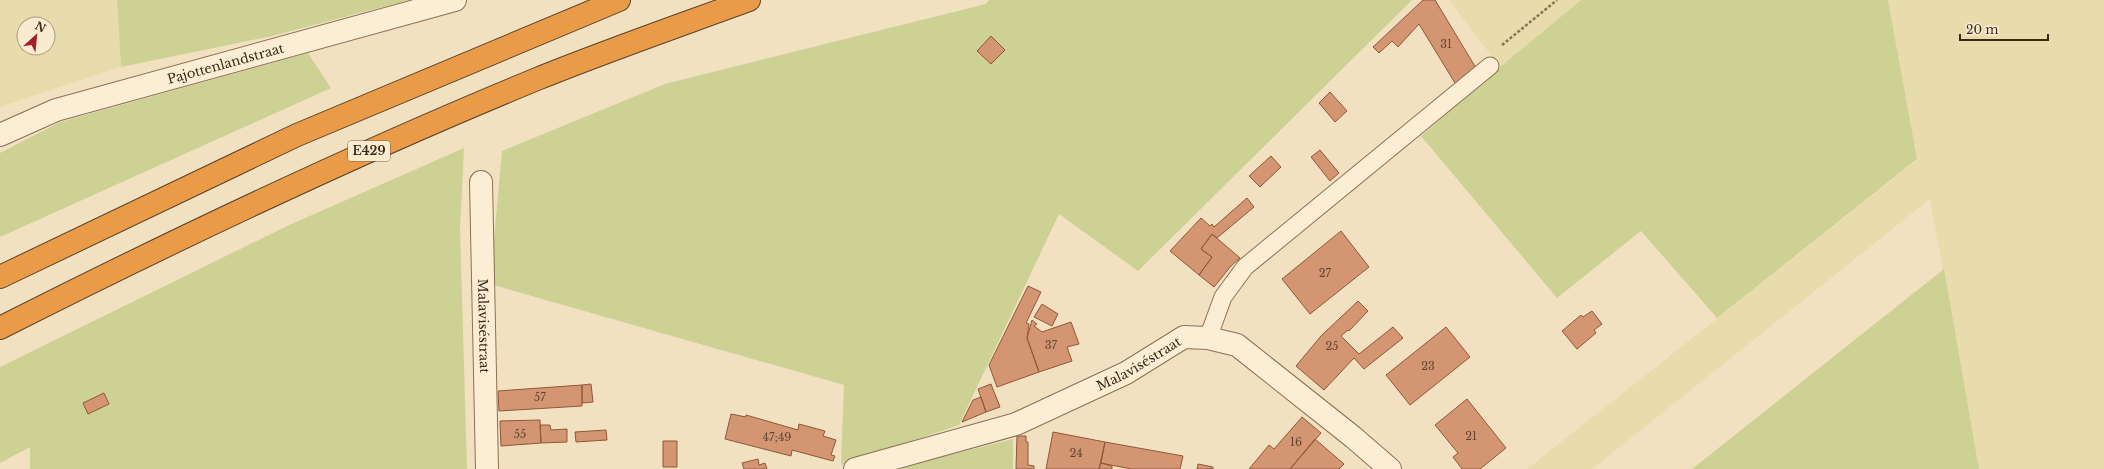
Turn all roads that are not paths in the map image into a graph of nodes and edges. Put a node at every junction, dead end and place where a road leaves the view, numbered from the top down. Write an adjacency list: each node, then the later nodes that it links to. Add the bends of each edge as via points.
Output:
1 (455, 0): 5 (street, Pajottenlandstraat, via 56,110)
2 (619, 0): 7 (highway, via 297,135)
3 (748, 0): 8 (highway, E429, via 538,79 320,173 128,263)
4 (1490, 66): 9 (lane, via 1245,267 1223,297)
5 (0, 135)
6 (481, 182): 10 (street, Malaviséstraat)
7 (0, 277)
8 (0, 328)
9 (1208, 338): 11 (street, Malaviséstraat, via 1184,337 1126,373 1016,424); 12 (street, Malaviséstraat, via 1237,345 1353,436)
10 (488, 469)
11 (855, 469)
12 (1390, 469)

